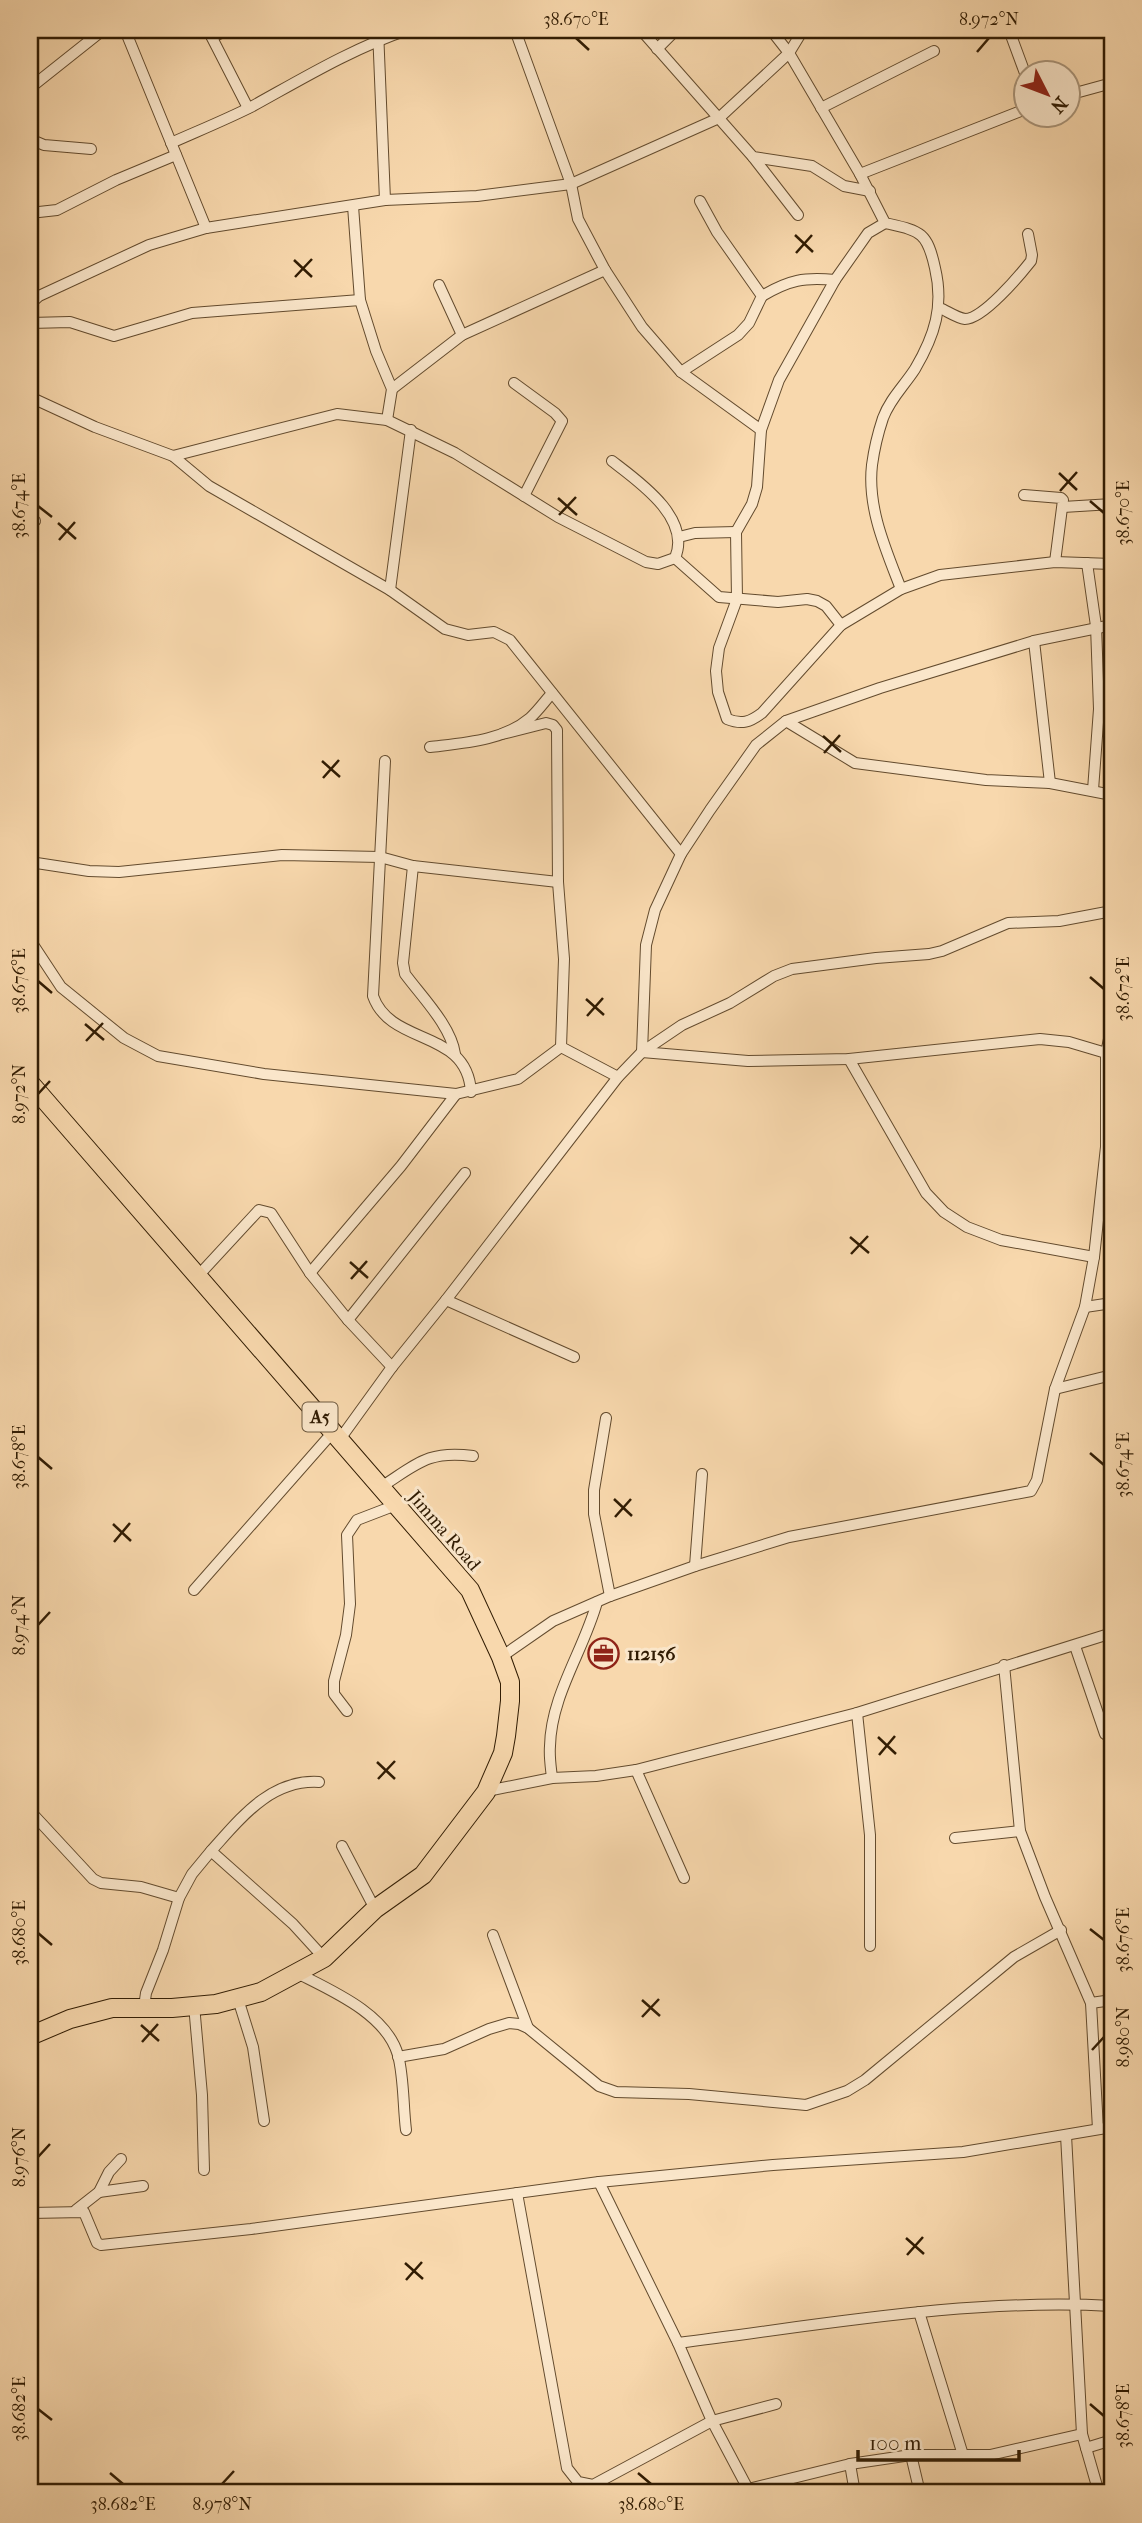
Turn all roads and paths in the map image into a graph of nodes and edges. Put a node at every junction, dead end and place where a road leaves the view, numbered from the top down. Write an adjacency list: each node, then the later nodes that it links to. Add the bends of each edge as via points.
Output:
1 (103, 30): 18 (street)
2 (125, 30): 25 (street)
3 (228, 30): 11 (street)
4 (407, 30): 12 (street)
5 (515, 30): 30 (street)
6 (641, 30): 13 (street)
7 (676, 30): 13 (street)
8 (771, 30): 15 (street)
9 (803, 30): 15 (street)
10 (1009, 30): 16 (street)
11 (210, 33): 20 (street)
12 (379, 34): 20 (street); 32 (street)
13 (657, 49): 23 (street)
14 (934, 51): 21 (street)
15 (789, 53): 21 (street); 23 (street)
16 (1021, 60)
17 (1112, 83): 19 (street)
18 (30, 87)
19 (1082, 92)
20 (248, 108): 25 (street)
21 (821, 108): 29 (street)
22 (1012, 115): 29 (street)
23 (719, 118): 28 (street); 30 (street)
24 (30, 139): 26 (street, via 44,145)
25 (171, 142): 27 (street)
26 (91, 149)
27 (176, 155): 35 (street, via 57,210); 38 (street)
28 (753, 157): 31 (street, via 812,166 844,186); 36 (street)
29 (860, 174): 31 (street)
30 (570, 184): 32 (street, via 477,196); 40 (street, via 578,219)
31 (870, 191): 37 (street)
32 (385, 200): 34 (street)
33 (701, 201): 43 (street)
34 (353, 206): 38 (street); 44 (street)
35 (30, 213)
36 (798, 215)
37 (885, 223): 41 (street, via 868,233); 46 (street, via 922,235 930,246)
38 (206, 228): 45 (street, via 149,245)
39 (1028, 234): 46 (street, via 1031,261 984,311 964,319)
40 (606, 270): 48 (street); 49 (street, via 642,327)
41 (835, 280): 43 (street, via 804,278 783,283); 55 (street, via 779,380)
42 (439, 285): 48 (street)
43 (762, 296): 49 (street, via 738,335)
44 (360, 300): 47 (street, via 192,313 114,336 70,322); 51 (street)
45 (30, 304)
46 (940, 308): 68 (street, via 929,342 883,418 872,467 875,510)
47 (30, 323)
48 (462, 335): 51 (street)
49 (681, 372): 55 (street)
50 (514, 383): 59 (street, via 562,421)
51 (392, 389): 53 (street)
52 (30, 397): 56 (street)
53 (387, 419): 54 (street); 56 (street, via 337,414)
54 (411, 430): 59 (street); 69 (street)
55 (761, 430): 62 (street, via 757,487)
56 (173, 456): 69 (street, via 209,486)
57 (611, 461): 63 (street, via 657,498)
58 (1024, 495): 61 (street, via 1061,498)
59 (524, 496): 64 (street, via 646,562 658,564)
60 (1112, 503): 61 (street)
61 (1063, 507): 65 (street)
62 (736, 532): 63 (street); 70 (street)
63 (679, 537): 64 (street)
64 (675, 558): 70 (street, via 711,592)
65 (1055, 562): 66 (street); 68 (street, via 940,575)
66 (1087, 563): 67 (street); 73 (street)
67 (1112, 564)
68 (901, 589): 71 (street)
69 (390, 590): 75 (street, via 458,635 502,634)
70 (737, 599): 71 (street, via 817,601); 71 (street, via 719,648 716,671 723,710 727,719 736,723 750,722 762,713)
71 (841, 625)
72 (1112, 625): 73 (street)
73 (1097, 626): 74 (street); 81 (street, via 1099,709)
74 (1034, 641): 76 (street); 80 (street)
75 (552, 693): 77 (street, via 530,718); 83 (street)
76 (786, 721): 80 (street, via 855,763); 83 (street, via 756,745)
77 (502, 734): 78 (street); 87 (street, via 546,723 557,730)
78 (430, 747)
79 (385, 761): 84 (street)
80 (1049, 783): 81 (street)
81 (1093, 790): 82 (street)
82 (1112, 795)
83 (681, 854): 92 (street, via 655,910 646,945)
84 (380, 857): 85 (street, via 282,855 119,872); 86 (street); 94 (street, via 373,996 377,1007 392,1022)
85 (30, 862)
86 (413, 866): 87 (street); 94 (street, via 405,974 447,1030)
87 (558, 882): 91 (street, via 564,960)
88 (1112, 911): 92 (street, via 1059,921 1008,923 929,954 792,969 682,1024)
89 (30, 940): 99 (street, via 69,994 124,1038 158,1056 264,1074)
90 (1112, 1028): 93 (street)
91 (561, 1047): 96 (street); 98 (street, via 518,1079)
92 (642, 1052): 95 (street, via 748,1061); 96 (street)
93 (1106, 1053): 95 (street, via 1040,1039); 101 (street, via 1106,1147)
94 (455, 1054): 98 (street, via 467,1071)
95 (849, 1059): 101 (street, via 926,1193 944,1212 1001,1240)
96 (618, 1077): 104 (street)
97 (30, 1083): 103 (highway, Jimma Road / A5)
98 (471, 1092): 99 (street)
99 (456, 1094): 102 (street)
100 (465, 1173): 107 (street)
101 (1094, 1257): 106 (street)
102 (310, 1273): 103 (street, via 271,1213 259,1210); 107 (street)
103 (197, 1277): 113 (highway, Jimma Road / A5)
104 (446, 1300): 108 (street); 109 (street)
105 (1112, 1303): 106 (street)
106 (1085, 1307): 111 (street)
107 (348, 1320): 109 (street)
108 (575, 1357)
109 (392, 1367): 113 (street)
110 (1112, 1375): 111 (street)
111 (1055, 1389): 118 (street, via 1038,1480 1031,1491 789,1537)
112 (606, 1418): 120 (street, via 594,1514)
113 (336, 1436): 116 (highway, Jimma Road / A5); 119 (street)
114 (473, 1456): 116 (street, via 442,1453)
115 (702, 1474): 118 (street)
116 (381, 1487): 117 (highway, Jimma Road / A5)
117 (396, 1505): 124 (highway, Jimma Road / A5, via 470,1590); 126 (street, via 357,1520 347,1535 349,1604 334,1694)
118 (695, 1566): 120 (street)
119 (194, 1590)
120 (610, 1596): 121 (street)
121 (597, 1602): 124 (street, via 542,1627); 130 (street, via 553,1723)
122 (1112, 1633): 123 (street)
123 (1075, 1646): 125 (street); 128 (street)
124 (501, 1657): 132 (highway, Jimma Road / A5, via 510,1682 510,1701 503,1753)
125 (1004, 1665): 127 (street); 134 (street)
126 (347, 1711)
127 (857, 1713): 129 (street); 143 (street, via 870,1835)
128 (1105, 1734)
129 (636, 1770): 130 (street); 138 (street)
130 (552, 1778): 132 (street)
131 (319, 1782): 137 (street, via 295,1783 270,1794)
132 (486, 1791): 140 (highway, Jimma Road / A5, via 423,1875)
133 (30, 1811): 139 (street, via 93,1879 141,1886)
134 (1020, 1831): 135 (street); 141 (street)
135 (955, 1838)
136 (342, 1846): 140 (street)
137 (211, 1852): 139 (street); 144 (street, via 293,1924)
138 (684, 1878)
139 (179, 1898): 150 (street)
140 (375, 1909): 144 (highway, Jimma Road / A5)
141 (1061, 1930): 148 (street); 151 (street, via 1014,1957 865,2080 806,2105 616,2092 599,2086)
142 (493, 1935): 151 (street)
143 (870, 1946)
144 (324, 1958): 145 (highway, Jimma Road / A5)
145 (295, 1972): 146 (highway, Jimma Road / A5, via 261,1993); 153 (street, via 350,2000 387,2032)
146 (238, 1999): 149 (highway, Jimma Road / A5); 154 (street, via 253,2047)
147 (1112, 2000): 148 (street)
148 (1091, 2003): 156 (street)
149 (194, 2006): 150 (highway, Jimma Road / A5); 160 (street)
150 (144, 2007): 152 (highway, Jimma Road / A5, via 91,2012)
151 (528, 2028): 153 (street, via 509,2023 444,2049)
152 (30, 2036)
153 (398, 2057): 157 (street)
154 (264, 2120)
155 (1112, 2127): 156 (street)
156 (1098, 2129): 158 (street)
157 (406, 2130)
158 (1066, 2136): 161 (street, via 962,2152); 167 (street)
159 (121, 2159): 163 (street)
160 (204, 2171)
161 (599, 2182): 164 (street); 170 (street)
162 (143, 2186): 163 (street)
163 (99, 2192): 165 (street)
164 (517, 2193): 165 (street, via 100,2245 86,2213); 172 (street, via 567,2468 578,2482 593,2485)
165 (76, 2210): 166 (street)
166 (30, 2213)
167 (1074, 2304): 168 (street); 169 (street); 173 (street)
168 (1112, 2306)
169 (919, 2312): 170 (street); 177 (street)
170 (678, 2343): 172 (street)
171 (776, 2404): 172 (street)
172 (712, 2421): 179 (street)
173 (1082, 2434): 175 (street); 177 (street, via 990,2455)
174 (1112, 2440): 175 (street)
175 (1086, 2448): 183 (street)
176 (911, 2455): 177 (street); 178 (street); 182 (street)
177 (963, 2455)
178 (850, 2464): 179 (street); 181 (street)
179 (748, 2491): 180 (street)
180 (737, 2493)
181 (855, 2493)
182 (920, 2493)
183 (1100, 2493)

